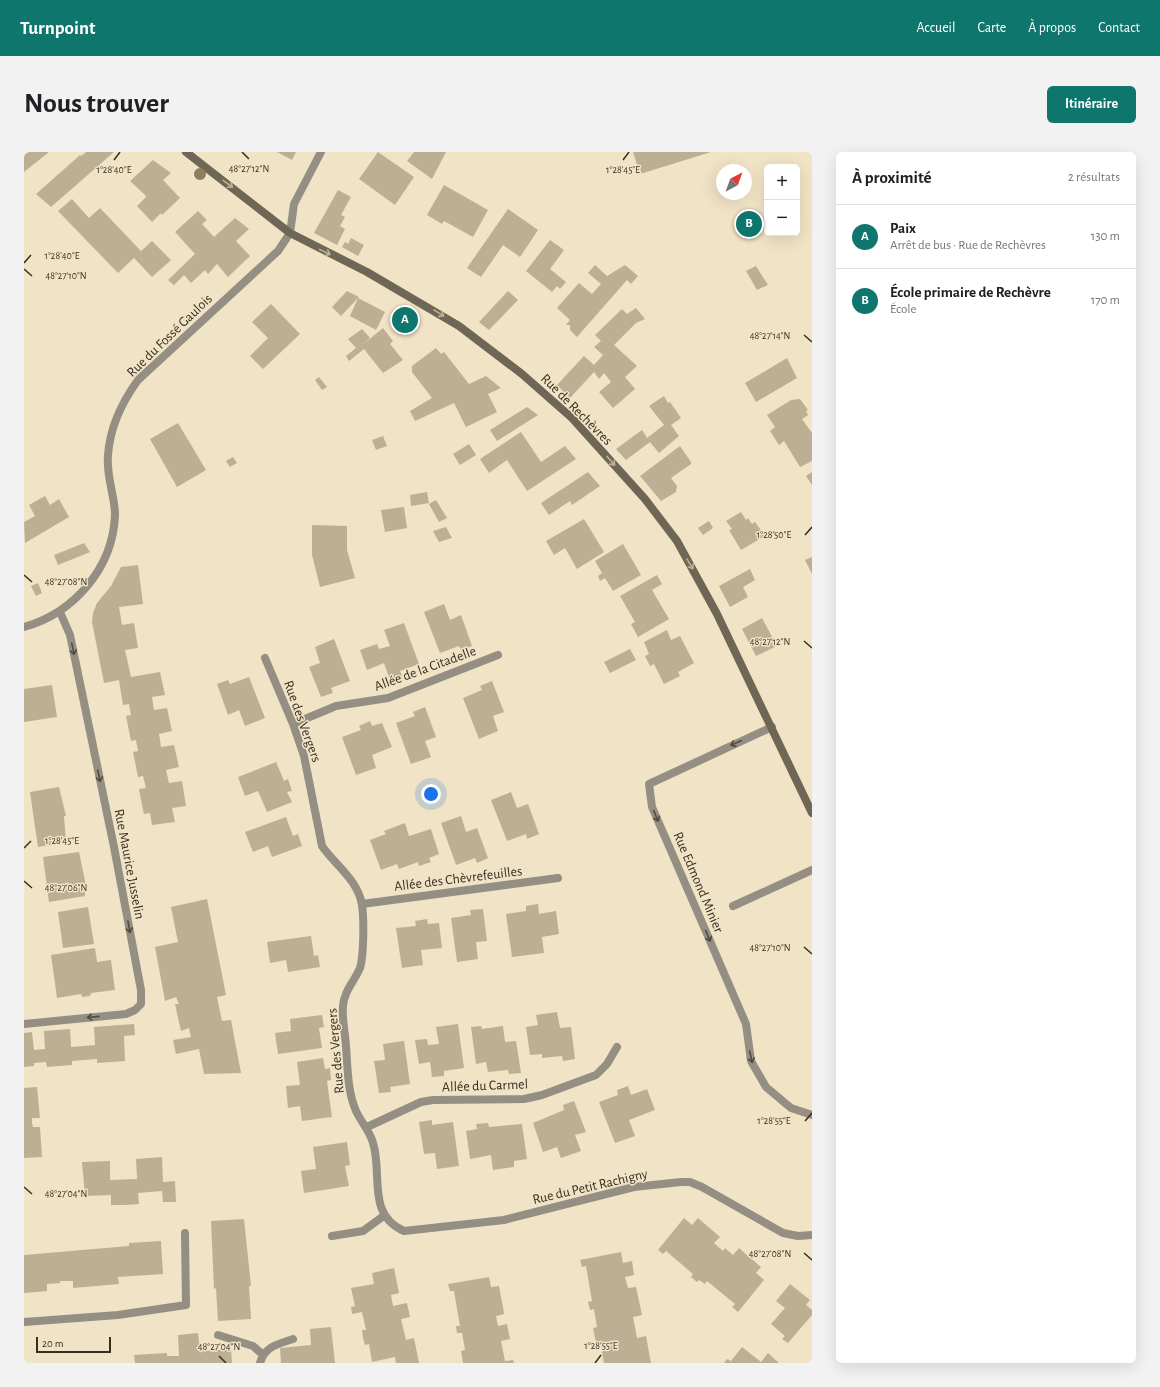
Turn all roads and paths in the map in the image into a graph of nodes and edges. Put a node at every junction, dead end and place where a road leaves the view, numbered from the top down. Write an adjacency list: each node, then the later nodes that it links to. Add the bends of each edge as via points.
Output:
1 (186, 152): 3 (street, Rue de Rechèvres, one-way to 3)
2 (321, 152): 3 (street, via 294,204)
3 (290, 233): 4 (street, Rue du Fossé Gaulois, via 278,251 138,380 125,398 112,432 108,454 107,474 115,514 109,550 96,576); 9 (street, Rue de Rechèvres, one-way to 9, via 367,272 459,326 522,374 572,418 645,499 677,541 717,614)
4 (60, 612): 5 (street, Rue du Fossé Gaulois, via 38,624); 15 (street, Rue Maurice Jusselin, one-way to 15, via 70,635 114,846 141,990 141,1004 126,1014)
5 (24, 628)
6 (498, 655): 8 (street, Allée de la Citadelle, via 388,698 336,706)
7 (265, 658): 8 (street, Rue des Vergers)
8 (293, 724): 13 (street, Rue des Vergers, via 304,756 322,846 345,871)
9 (772, 726): 10 (street, Rue de Rechèvres); 17 (street, Rue Edmond Minier, one-way to 17, via 649,784 652,807 746,1024 751,1061 766,1087 791,1108)
10 (812, 813)
11 (812, 870): 14 (street)
12 (558, 878): 13 (street, Allée des Chèvrefeuilles)
13 (362, 904): 18 (street, Rue des Vergers, via 363,949 360,968 345,993 342,1008 351,1095 356,1112)
14 (733, 906)
15 (24, 1024)
16 (617, 1047): 18 (street, Allée du Carmel, via 607,1064 596,1075 542,1095 524,1099 422,1102)
17 (812, 1115)
18 (367, 1127): 19 (street, Rue des Vergers, via 374,1144 381,1210)
19 (387, 1218): 21 (street, Rue du Petit Rachigny, via 404,1231 504,1220 634,1187 690,1182 783,1232 798,1236); 22 (street, via 363,1232)
20 (185, 1233): 23 (street, via 186,1305)
21 (812, 1235)
22 (332, 1236)
23 (24, 1322)
24 (218, 1335): 26 (street, via 253,1346)
25 (293, 1339): 26 (street, via 269,1348)
26 (262, 1354): 27 (street)
27 (260, 1363)

